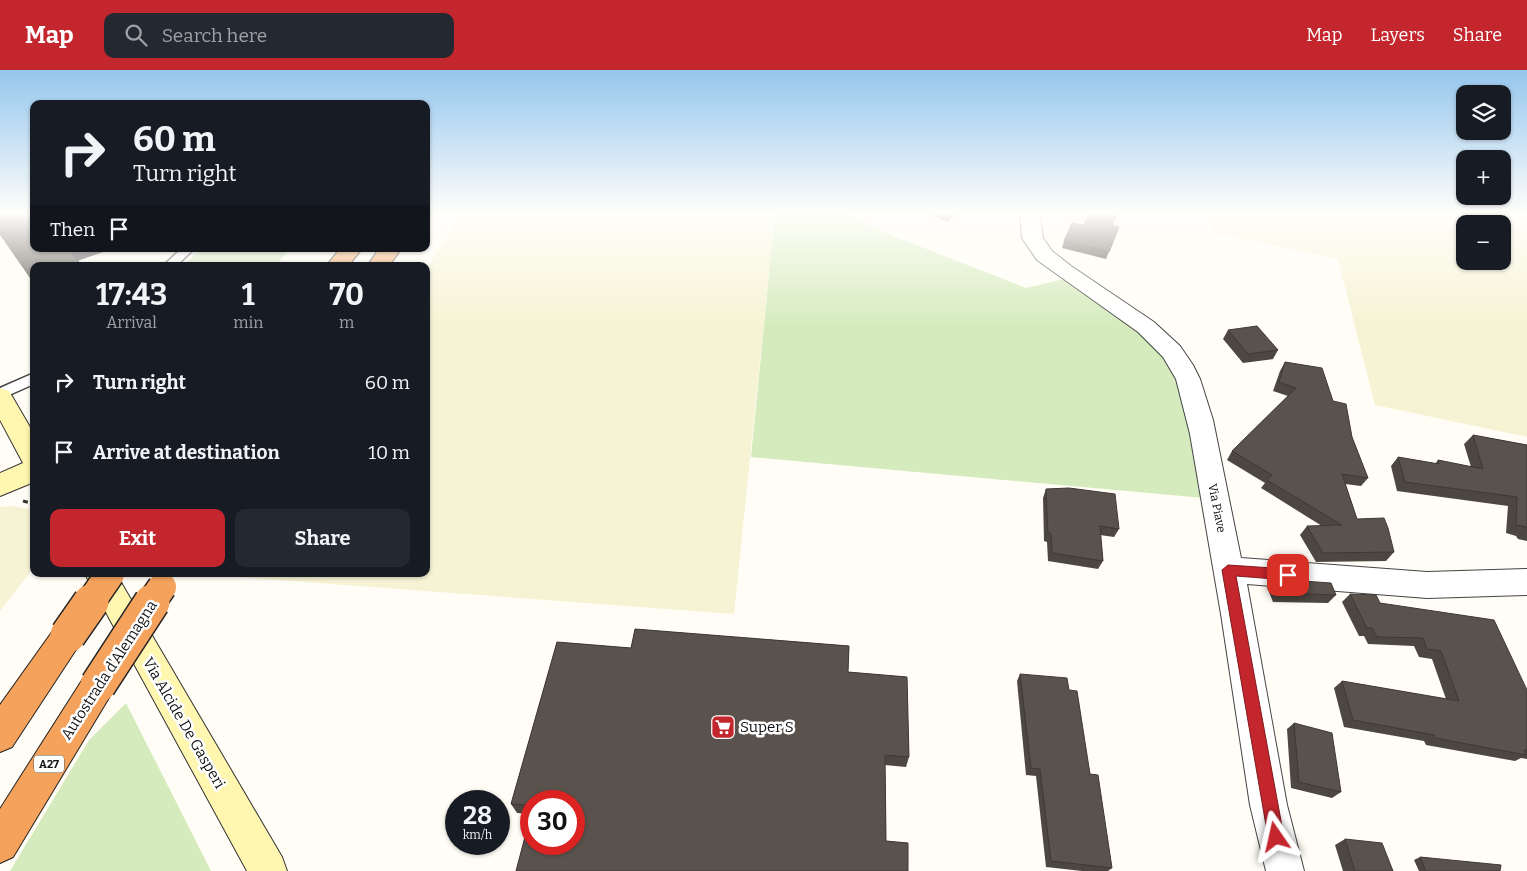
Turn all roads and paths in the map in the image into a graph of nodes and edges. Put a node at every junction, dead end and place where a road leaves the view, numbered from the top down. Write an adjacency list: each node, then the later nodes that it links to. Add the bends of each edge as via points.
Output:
1 (1041, 251): 11 (street, Via Piave, via 1057,267 1115,304 1178,360 1188,379 1196,409)
2 (185, 252): 4 (lane)
3 (349, 252): 5 (highway)
4 (173, 262)
5 (340, 262)
6 (30, 380): 7 (lane)
7 (0, 396): 8 (street)
8 (30, 451)
9 (30, 472): 10 (street)
10 (0, 484)
11 (1228, 570): 15 (street, via 1428,585); 19 (street, Via Piave, via 1267,793)
12 (102, 577): 18 (street, Via Alcide De Gasperi)
13 (108, 577): 16 (highway, bridge)
14 (166, 581): 17 (highway, Autostrada d'Alemagna / A27, bridge)
15 (1527, 582)
16 (0, 735)
17 (0, 844)
18 (268, 871)
19 (1285, 871)

